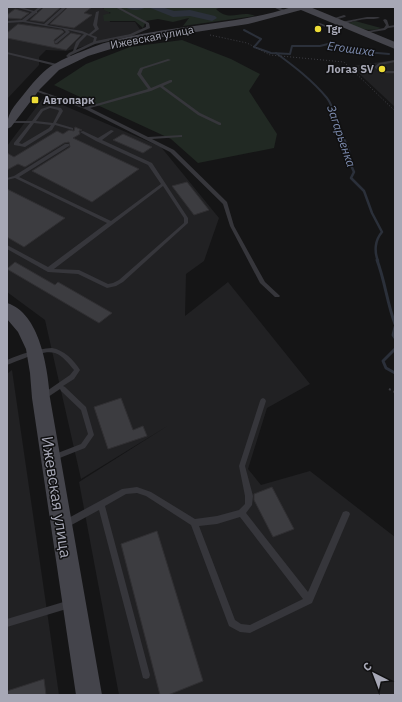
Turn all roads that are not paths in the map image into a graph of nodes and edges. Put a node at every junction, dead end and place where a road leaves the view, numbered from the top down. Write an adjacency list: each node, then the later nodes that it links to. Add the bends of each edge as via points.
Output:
1 (17, 7): 9 (lane)
2 (41, 7): 9 (lane)
3 (65, 7): 18 (lane)
4 (117, 7): 28 (lane, via 148,24 148,28 131,35)
5 (275, 7): 8 (lane)
6 (302, 7): 8 (street, Ижевская улица); 16 (street)
7 (324, 7): 16 (street, via 327,14)
8 (286, 10): 14 (street, Ижевская улица)
9 (36, 12): 13 (lane)
10 (98, 12): 25 (lane, via 95,25 97,29)
11 (378, 18): 16 (lane)
12 (385, 20): 20 (lane)
13 (23, 21): 15 (lane); 18 (lane)
14 (248, 21): 16 (street, via 306,17); 31 (street, Ижевская улица, via 132,38)
15 (7, 22)
16 (340, 22): 21 (lane); 21 (lane); 23 (street)
17 (320, 24): 21 (lane)
18 (45, 25): 22 (lane)
19 (395, 26): 20 (lane)
20 (386, 27): 23 (lane)
21 (330, 28)
22 (63, 29): 25 (lane); 27 (lane, via 68,32)
23 (366, 32): 29 (street)
24 (126, 33): 28 (lane)
25 (90, 34): 28 (lane, via 96,38)
26 (85, 35): 31 (lane, via 78,42)
27 (56, 42)
28 (95, 42): 31 (lane)
29 (395, 46)
30 (7, 53): 34 (lane)
31 (73, 55): 34 (street, Ижевская улица)
32 (169, 60): 39 (lane, via 142,68 139,74)
33 (395, 61): 35 (lane, via 376,67 386,73)
34 (60, 66): 38 (street, Ижевская улица)
35 (395, 72)
36 (171, 81): 37 (lane)
37 (161, 86): 39 (lane); 44 (lane, via 199,114)
38 (34, 90): 40 (lane); 42 (street, Ижевская улица)
39 (150, 90): 40 (lane)
40 (86, 108): 49 (lane)
41 (33, 122): 42 (lane); 43 (lane); 43 (lane, via 44,109 60,109); 43 (lane, via 17,145 24,146 48,132)
42 (8, 123)
43 (55, 124): 45 (lane)
44 (220, 124)
45 (72, 128)
46 (112, 131): 50 (lane)
47 (82, 132): 50 (lane)
48 (181, 136): 49 (lane)
49 (148, 138): 58 (lane, via 172,151 225,203 232,226 263,283)
50 (98, 140): 54 (lane, via 150,164)
51 (68, 145): 52 (lane)
52 (16, 177): 53 (lane); 55 (lane)
53 (7, 179)
54 (163, 184): 55 (lane); 57 (lane, via 186,218 186,223 120,281 107,286 79,272)
55 (111, 223): 57 (lane)
56 (7, 247): 57 (lane)
57 (48, 270)
58 (277, 296)
59 (7, 309): 60 (street, Ижевская улица, via 22,323)
60 (36, 353): 61 (lane, via 15,358); 63 (street, Ижевская улица); 63 (lane, via 57,351 77,370)
61 (7, 363)
62 (63, 389): 65 (lane, via 84,409 91,435 83,446)
63 (41, 398): 65 (street, Ижевская улица)
64 (263, 401): 67 (lane, via 242,466 249,496 248,505)
65 (51, 458): 70 (street, Ижевская улица)
66 (101, 504): 69 (lane, via 125,491 137,490 148,494); 70 (lane); 74 (lane)
67 (241, 513): 69 (lane); 71 (lane)
68 (346, 514): 71 (lane)
69 (194, 523): 71 (lane, via 232,623 240,628 250,629)
70 (61, 527): 72 (street, Ижевская улица, via 67,552)
71 (310, 600)
72 (73, 603): 73 (lane); 75 (street, Ижевская улица)
73 (7, 624)
74 (146, 675)
75 (89, 695)

